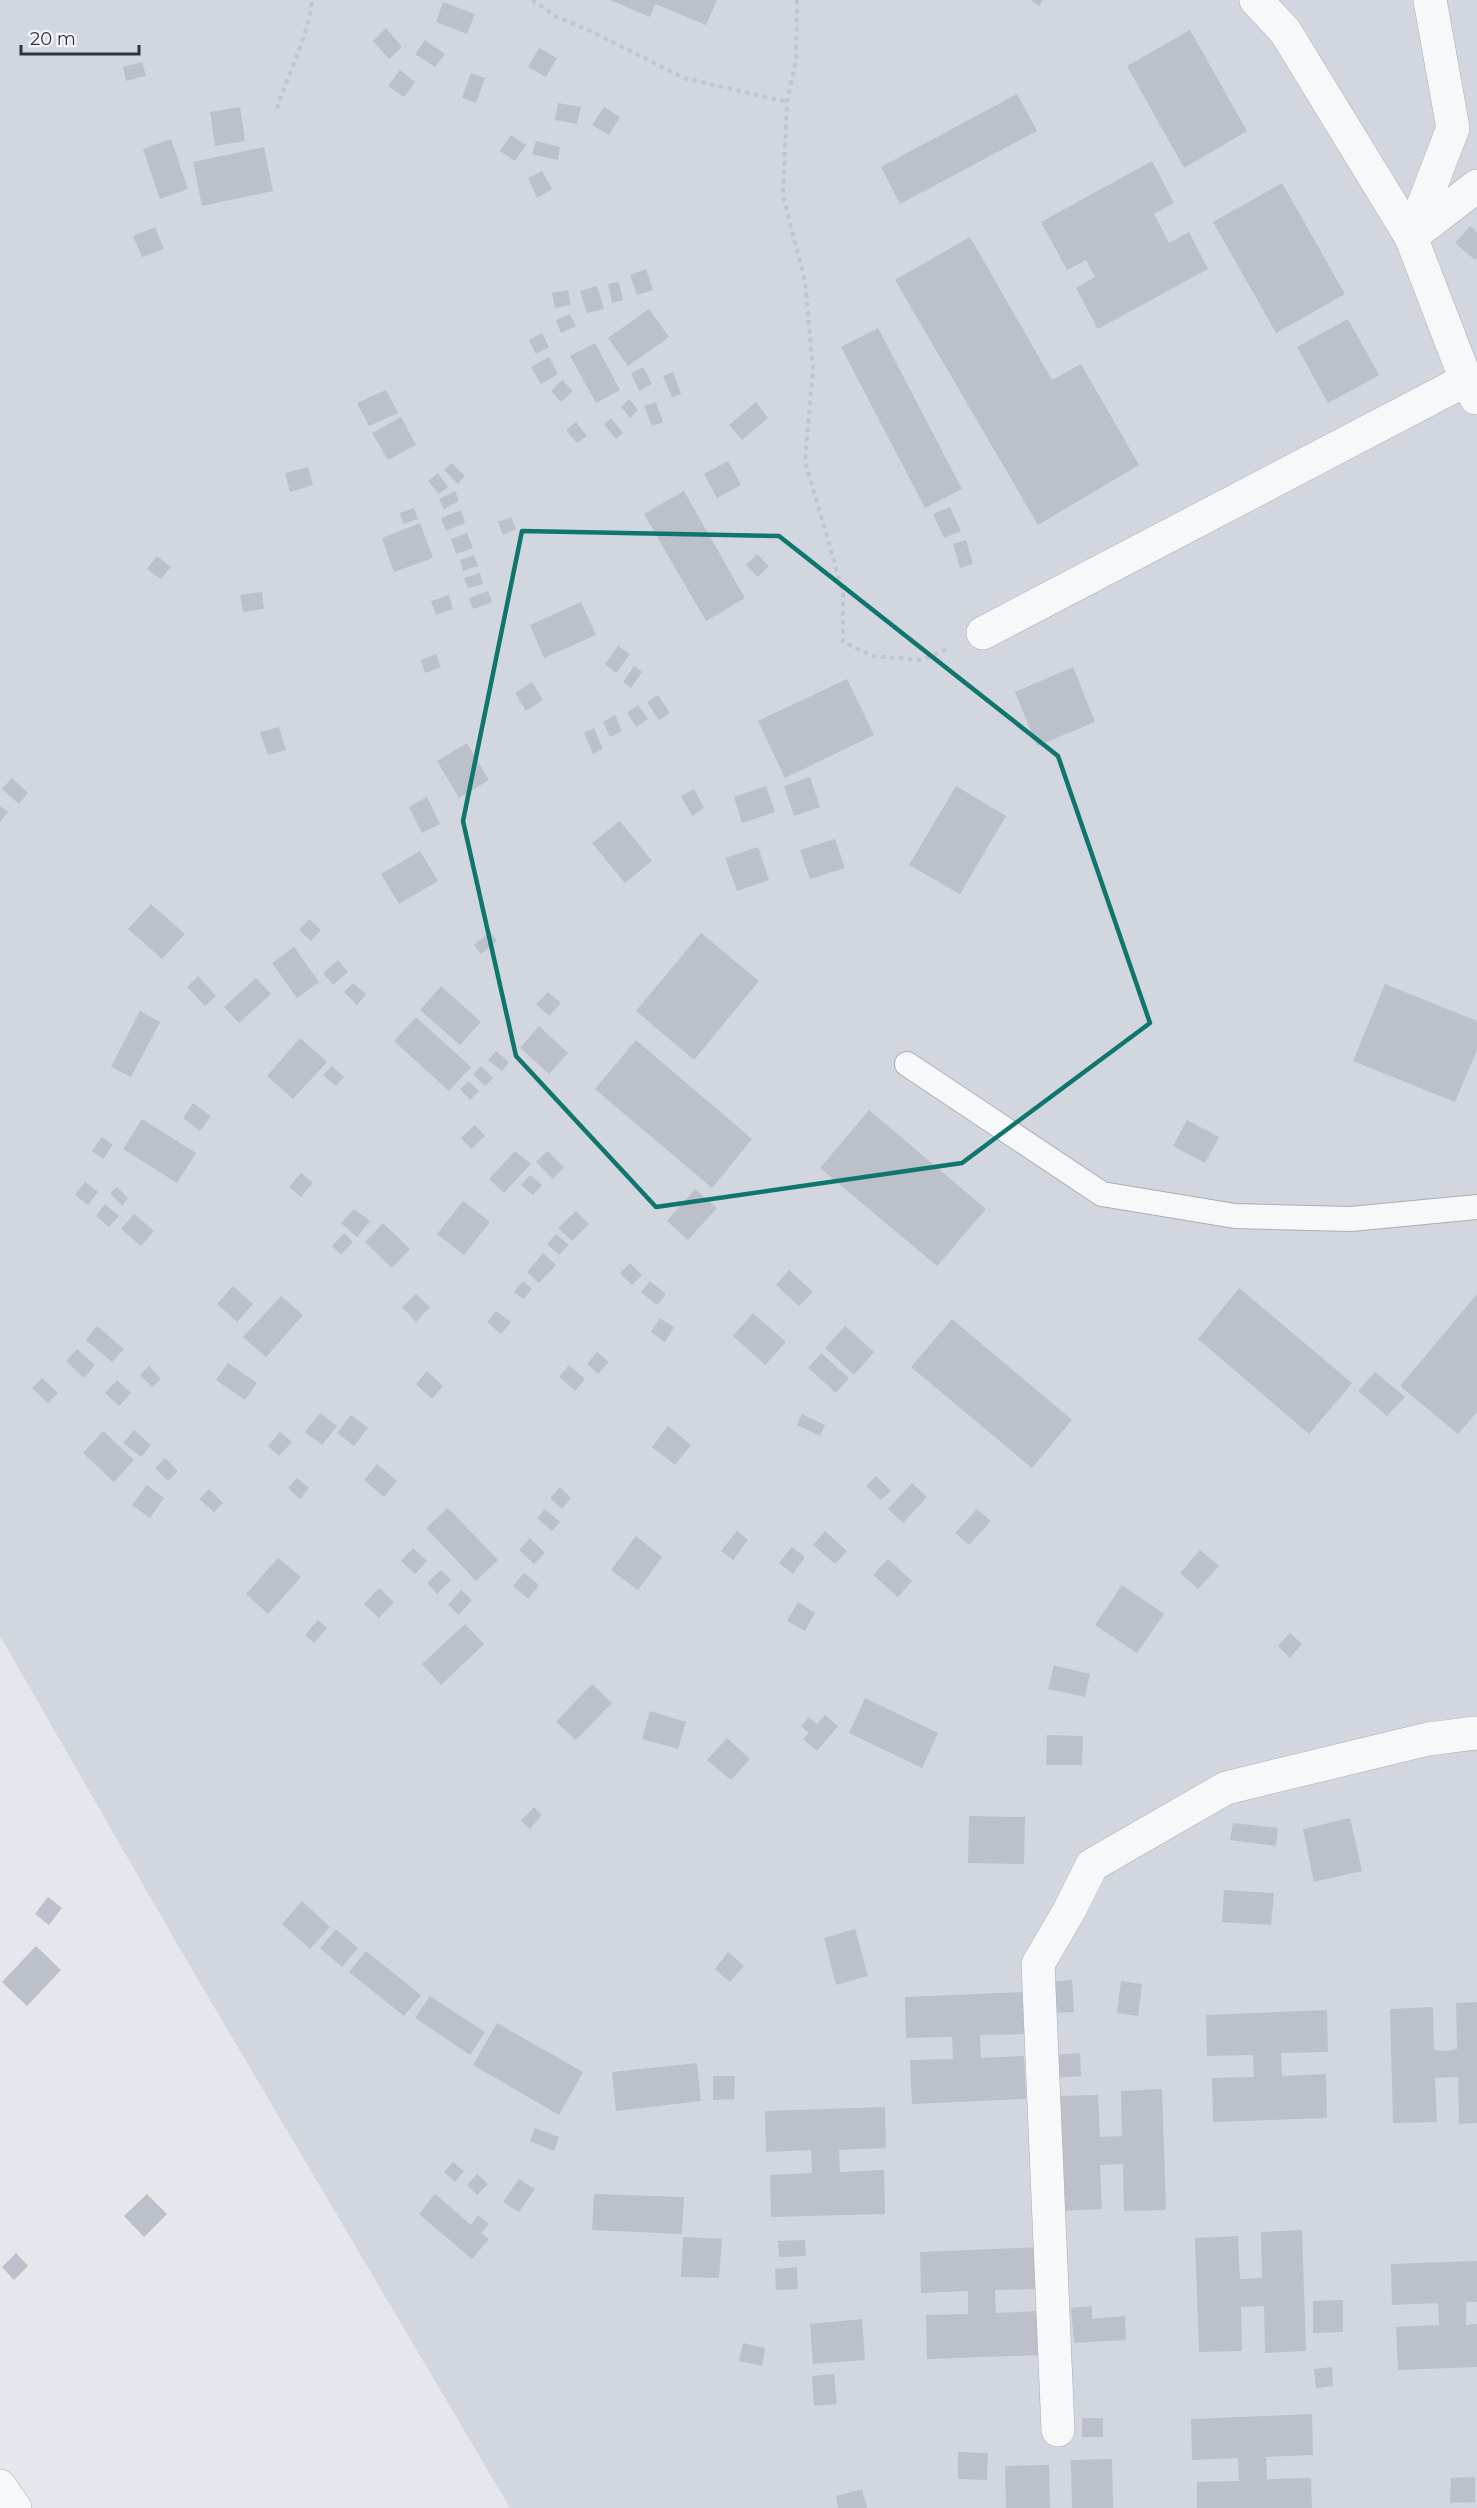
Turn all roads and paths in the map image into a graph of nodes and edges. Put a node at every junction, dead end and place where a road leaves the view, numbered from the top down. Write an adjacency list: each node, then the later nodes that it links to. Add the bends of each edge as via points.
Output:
1 (312, 0): 7 (path, via 310,21)
2 (532, 0): 6 (path, via 555,16 684,78)
3 (796, 0): 6 (path, via 796,60)
4 (1257, 0): 9 (street, via 1285,32)
5 (1431, 0): 9 (street, via 1453,128)
6 (786, 102): 11 (path, via 783,195 805,282 813,369 805,461 843,592 843,642 873,656 922,660)
7 (277, 109)
8 (1477, 186): 9 (street)
9 (1411, 237): 10 (street)
10 (1471, 389): 11 (street)
11 (983, 633)
12 (907, 1064): 13 (lane, via 1102,1194 1235,1216 1351,1219)
13 (1477, 1207)
14 (1477, 1733): 15 (street, via 1428,1739 1226,1788 1092,1865 1038,1964)
15 (1058, 2430)
16 (0, 2486): 17 (street)
17 (15, 2508)

